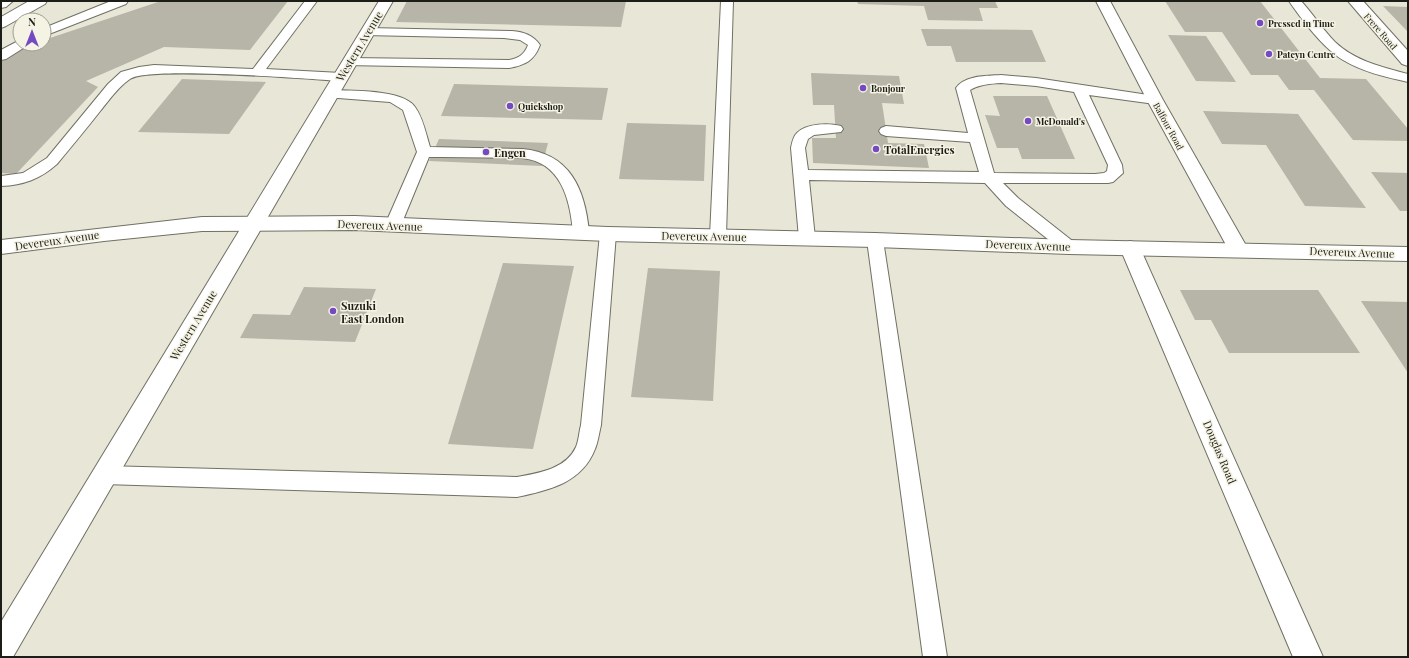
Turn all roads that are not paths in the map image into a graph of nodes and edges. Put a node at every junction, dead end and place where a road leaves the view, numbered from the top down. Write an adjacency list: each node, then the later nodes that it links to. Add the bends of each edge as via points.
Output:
1 (6, 1): 10 (street)
2 (40, 1): 11 (street)
3 (122, 1): 12 (lane)
4 (311, 1): 17 (lane)
5 (386, 1): 13 (street, Western Avenue)
6 (727, 1): 33 (lane)
7 (1103, 1): 21 (street, Balfour Road)
8 (1295, 1): 19 (lane, via 1331,44 1344,54 1358,63)
9 (1355, 1): 16 (street, Frere Road)
10 (1, 4)
11 (1, 22)
12 (52, 28)
13 (368, 32): 18 (street, Western Avenue); 18 (lane, via 512,35 530,38 534,45 531,54 524,61 509,64)
14 (12, 49): 15 (lane)
15 (1, 56)
16 (1408, 61)
17 (257, 72): 18 (lane); 28 (lane, via 154,69 126,75 113,87 52,162 23,180)
18 (340, 78): 25 (lane, via 393,98 409,108); 29 (street, Western Avenue)
19 (1408, 78)
20 (1079, 89): 21 (lane); 24 (lane, via 1030,80 990,80 967,84 963,88 964,94); 27 (lane, via 1115,165 1115,173 1108,178 1094,179)
21 (1155, 100): 39 (street, Balfour Road)
22 (836, 129): 26 (lane, via 814,130 804,133 799,139)
23 (886, 130): 24 (lane)
24 (976, 138): 27 (lane)
25 (424, 152): 30 (lane); 31 (lane, via 529,154 549,160 559,169 570,186 577,206)
26 (802, 175): 27 (lane); 34 (lane)
27 (988, 177): 37 (lane, via 1012,202)
28 (1, 181)
29 (253, 224): 30 (street, Devereux Avenue); 36 (street, Devereux Avenue, via 161,227); 41 (street, Western Avenue)
30 (393, 225): 31 (street, Devereux Avenue)
31 (581, 232): 32 (street, Devereux Avenue)
32 (608, 234): 33 (street, Devereux Avenue); 41 (lane, via 592,425 584,452 570,470 549,481 517,487)
33 (718, 236): 34 (street, Devereux Avenue)
34 (807, 238): 35 (street, Devereux Avenue)
35 (875, 240): 37 (street, Devereux Avenue); 43 (lane)
36 (1, 247)
37 (1068, 247): 38 (street, Devereux Avenue)
38 (1130, 248): 39 (street, Devereux Avenue); 44 (street, Douglas Road)
39 (1238, 249): 40 (street, Devereux Avenue)
40 (1408, 254)
41 (104, 475): 42 (street, Western Avenue)
42 (1, 649)
43 (936, 657)
44 (1308, 657)

